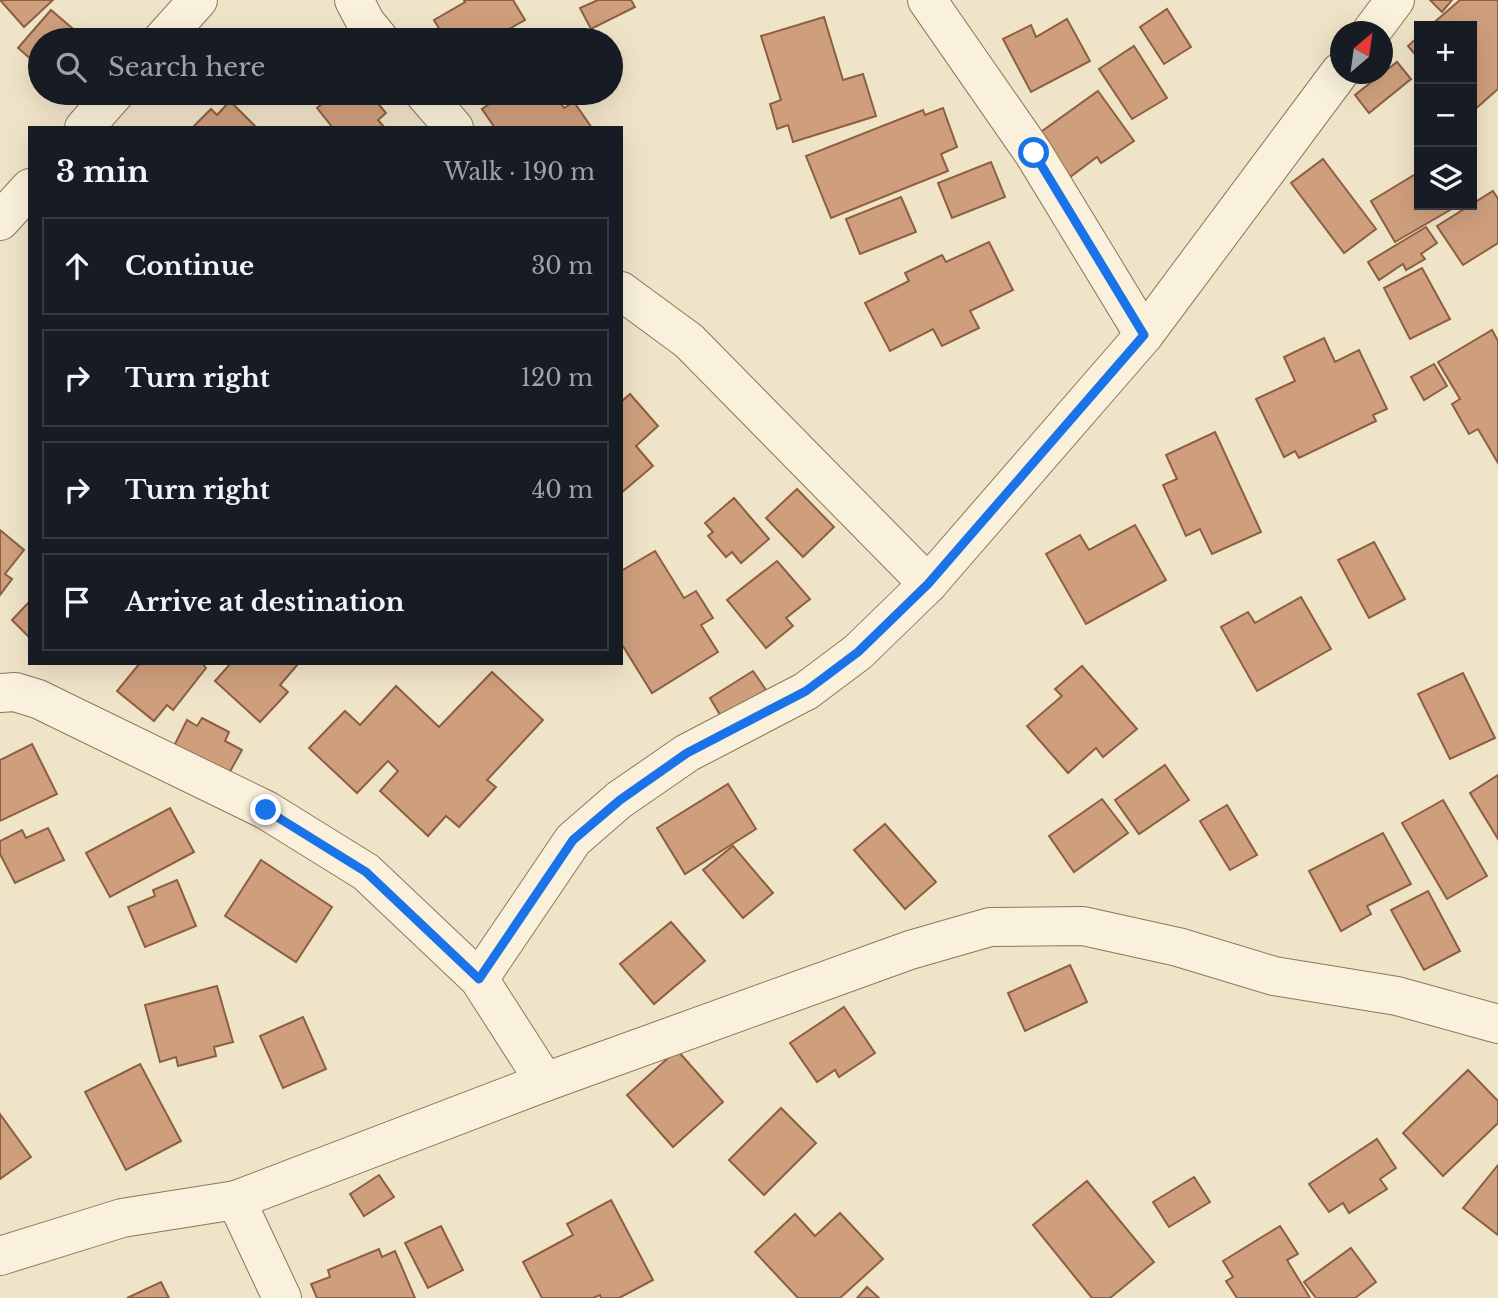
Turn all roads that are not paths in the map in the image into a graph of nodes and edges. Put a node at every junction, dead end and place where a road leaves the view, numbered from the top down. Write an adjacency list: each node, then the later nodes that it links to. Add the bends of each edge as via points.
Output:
1 (198, 0): 6 (street)
2 (354, 0): 7 (street)
3 (927, 0): 16 (street, via 1034,153)
4 (1395, 0): 5 (street)
5 (1379, 21)
6 (173, 28)
7 (370, 28)
8 (1331, 84): 16 (street)
9 (104, 105): 11 (street)
10 (434, 105): 12 (street)
11 (86, 126)
12 (452, 126)
13 (28, 190): 14 (street)
14 (0, 221)
15 (623, 292): 17 (street, via 689,341)
16 (1144, 335): 17 (street)
17 (928, 584): 19 (street, via 858,652 806,691 687,753 573,840)
18 (0, 693): 19 (street, via 38,699 266,810 366,872)
19 (479, 979): 21 (street)
20 (1498, 1024): 21 (street, via 1398,996 1274,976 1178,947 1083,926 990,927 910,950)
21 (545, 1082): 22 (street)
22 (236, 1199): 23 (street, via 122,1218); 24 (street)
23 (0, 1256)
24 (282, 1298)

